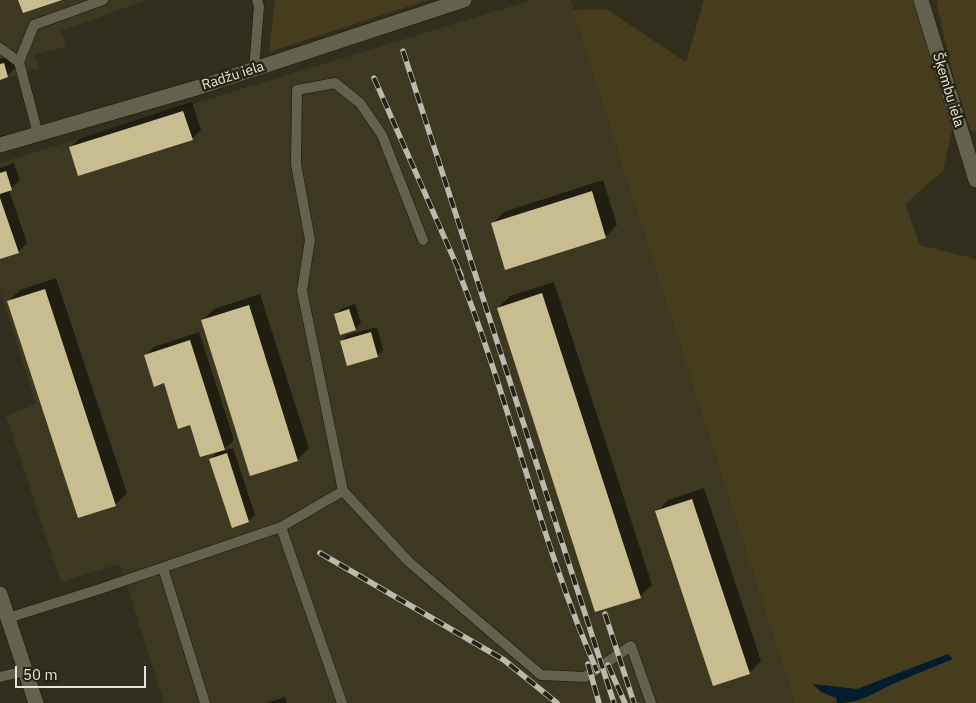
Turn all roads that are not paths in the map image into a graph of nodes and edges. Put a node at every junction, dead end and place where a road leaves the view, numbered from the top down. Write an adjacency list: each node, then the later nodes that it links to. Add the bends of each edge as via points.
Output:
1 (103, 0): 6 (lane, via 34,25)
2 (258, 0): 7 (lane)
3 (464, 0): 7 (street, Radžu iela)
4 (921, 0): 10 (street, Šķembu iela)
5 (0, 48): 6 (lane)
6 (19, 62): 8 (lane)
7 (254, 69): 8 (street, Radžu iela)
8 (38, 134): 9 (street, Radžu iela)
9 (0, 146)
10 (976, 180)
11 (423, 240): 12 (lane, via 382,135 360,103 335,83 298,90 296,164 310,240 302,291)
12 (343, 491): 13 (lane); 22 (lane, via 408,561 541,676 585,678 631,646)
13 (281, 527): 14 (lane); 21 (lane)
14 (163, 568): 16 (lane); 20 (lane)
15 (0, 594): 16 (street)
16 (8, 618): 17 (street)
17 (25, 671): 18 (lane); 19 (street)
18 (0, 677)
19 (36, 703)
20 (205, 703)
21 (342, 703)
22 (651, 703)

